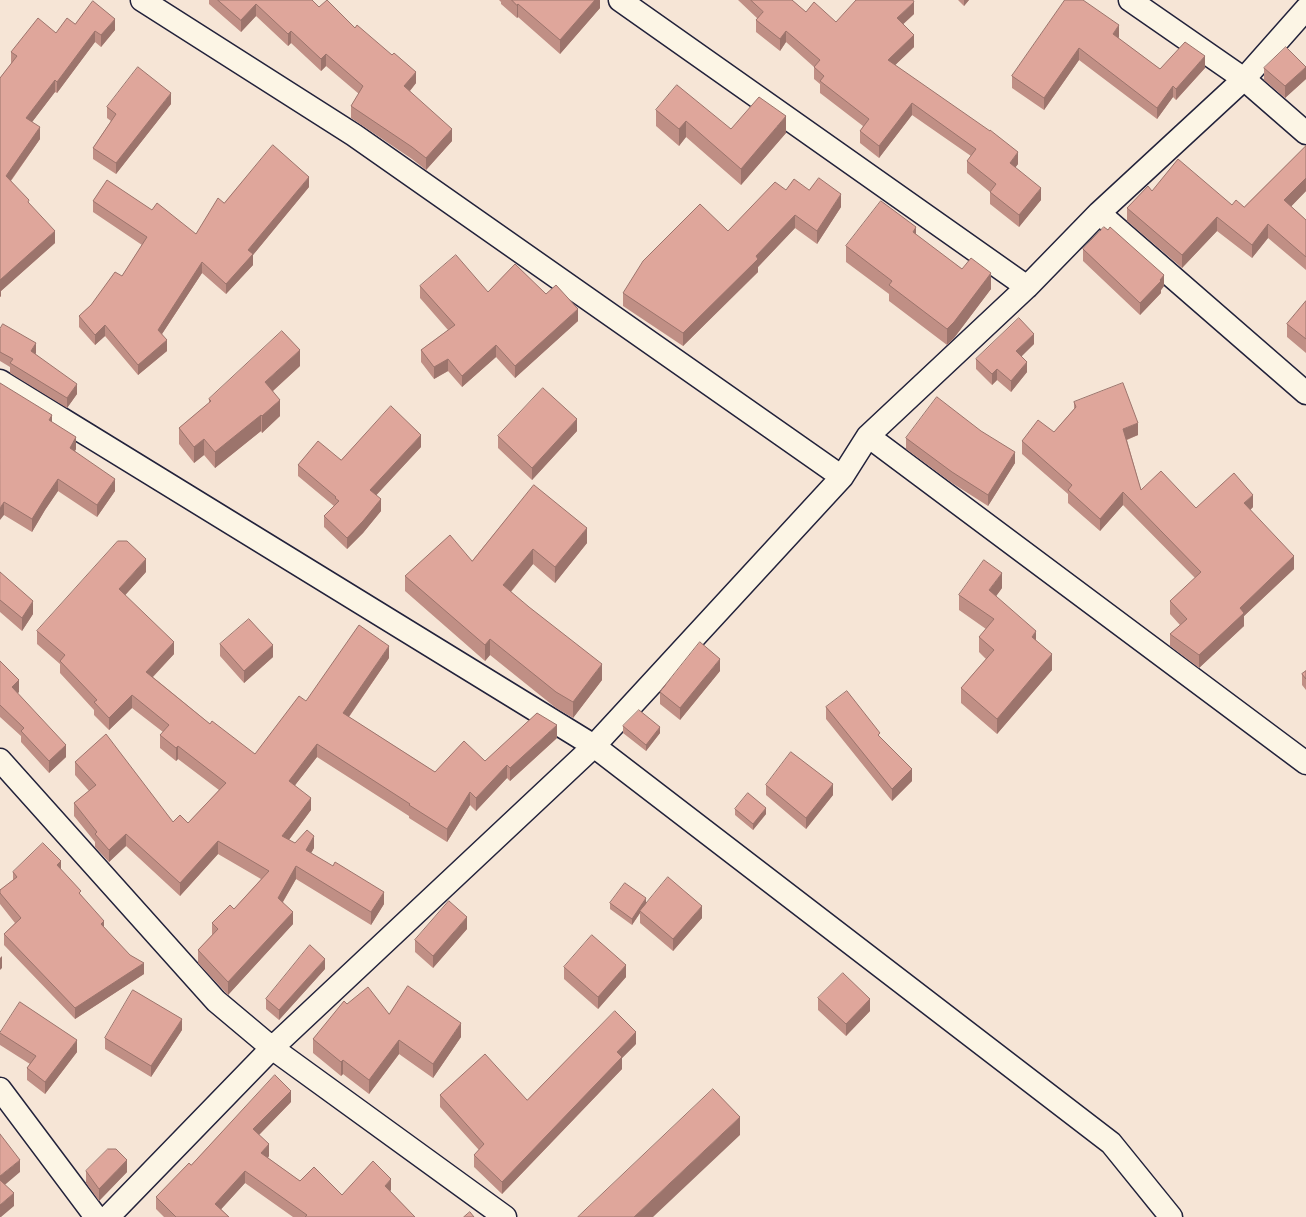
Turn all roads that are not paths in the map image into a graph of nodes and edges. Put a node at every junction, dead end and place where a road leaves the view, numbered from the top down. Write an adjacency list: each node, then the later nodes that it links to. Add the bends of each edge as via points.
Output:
1 (142, 0): 12 (street, via 354,135)
2 (620, 0): 8 (street)
3 (1130, 0): 5 (street)
4 (1306, 9): 5 (street)
5 (1244, 79): 6 (street); 7 (street)
6 (1306, 133)
7 (1099, 213): 8 (street); 10 (street)
8 (1027, 287): 11 (street)
9 (0, 381): 13 (street)
10 (1306, 393)
11 (868, 436): 12 (street); 15 (street)
12 (842, 477): 13 (street)
13 (594, 746): 16 (street); 21 (street, via 1111,1143)
14 (0, 760): 16 (street, via 216,1001)
15 (1306, 764)
16 (272, 1048): 19 (street); 20 (street)
17 (0, 1089): 18 (street)
18 (96, 1217)
19 (108, 1217)
20 (505, 1217)
21 (1171, 1217)

